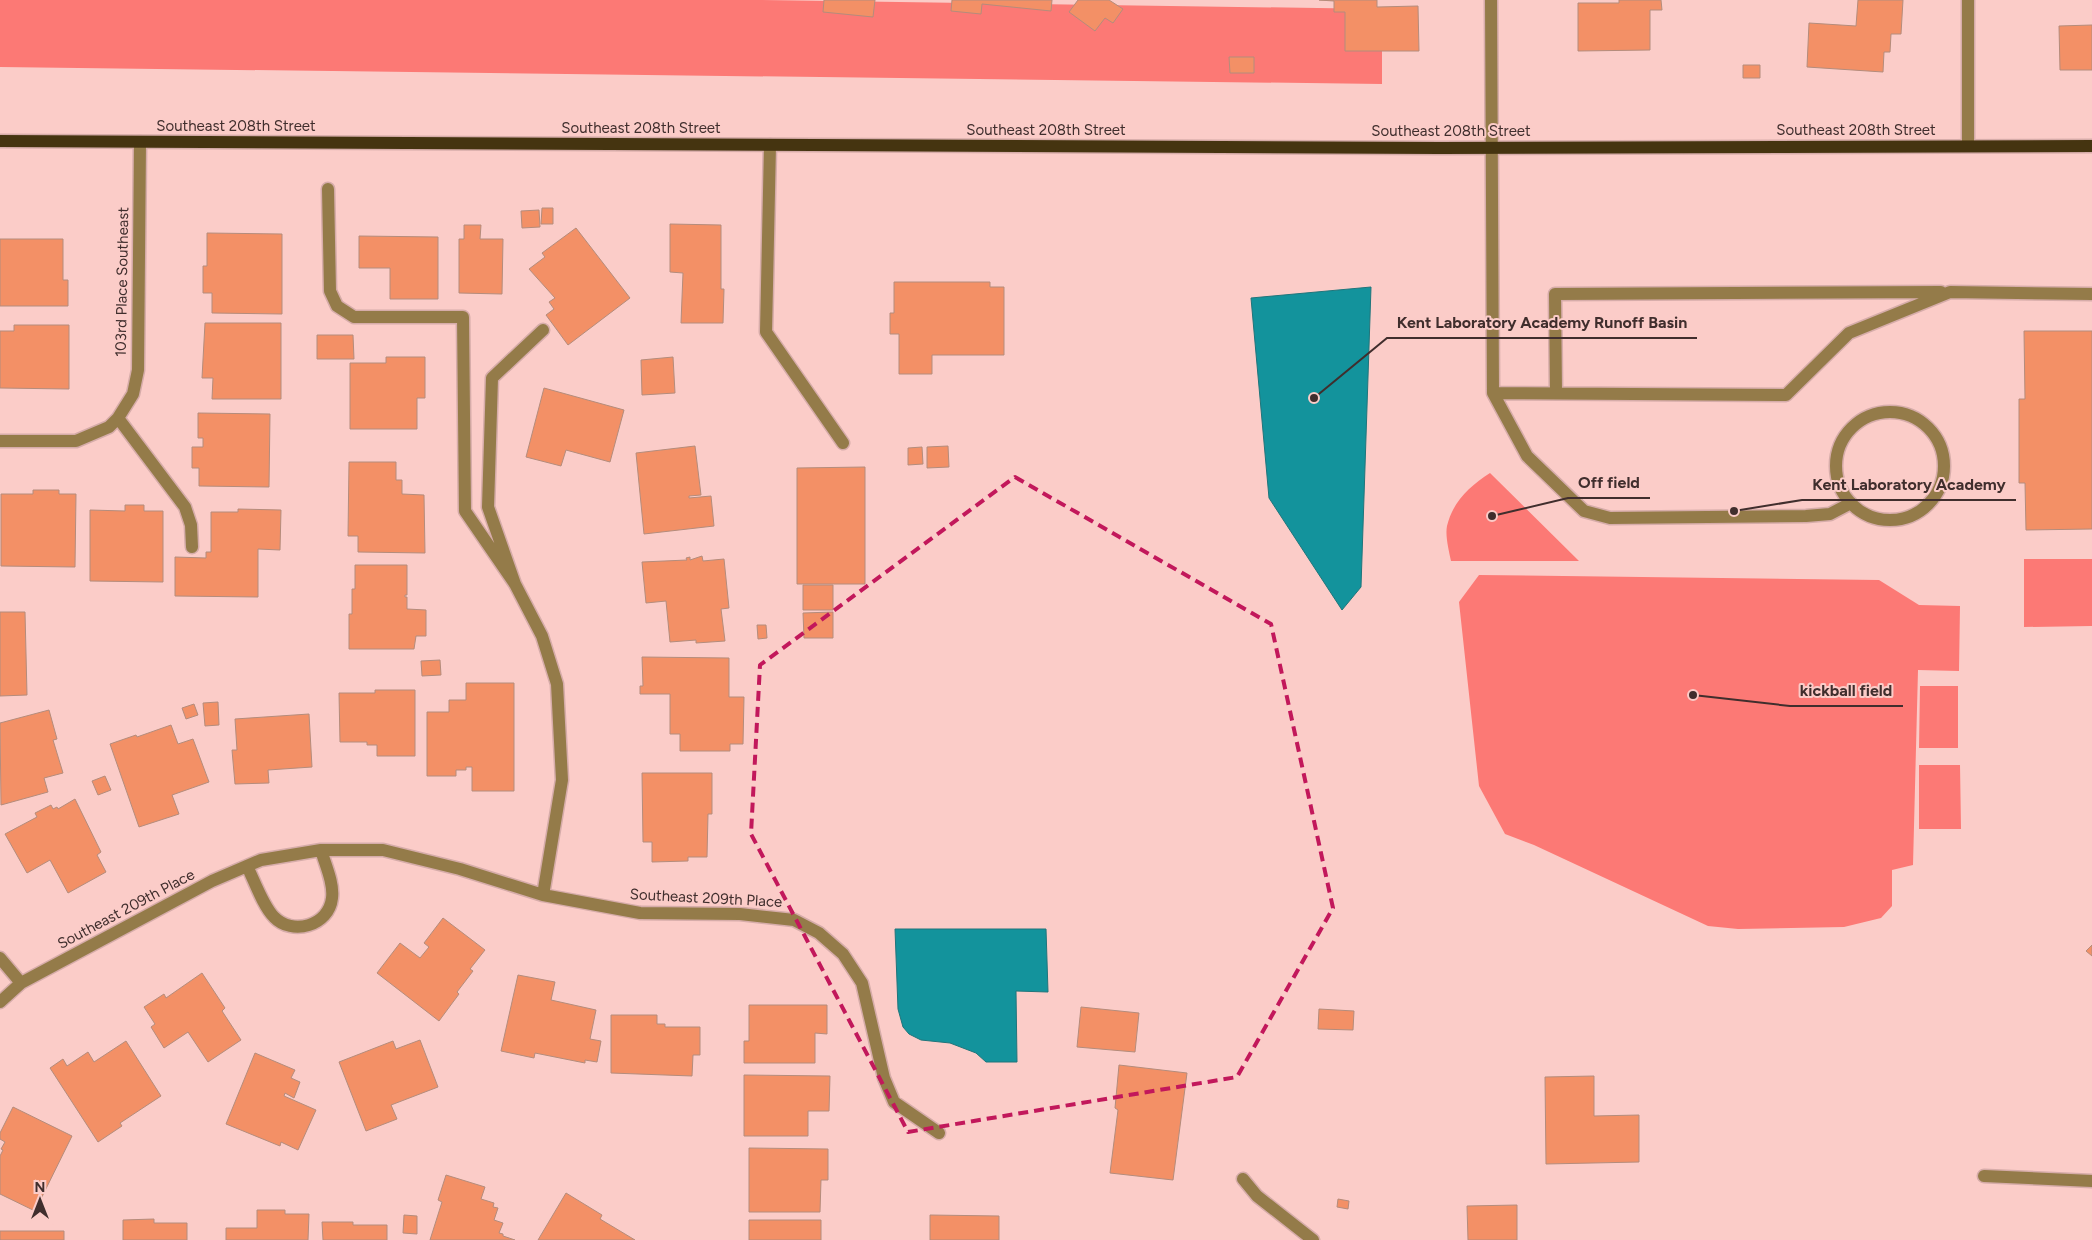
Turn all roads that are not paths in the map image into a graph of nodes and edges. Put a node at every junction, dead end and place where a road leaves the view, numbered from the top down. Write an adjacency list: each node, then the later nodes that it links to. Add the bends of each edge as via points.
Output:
1 (1491, 0): 8 (street)
2 (1968, 0): 6 (street)
3 (0, 141): 4 (main road, Southeast 208th Street)
4 (140, 142): 5 (main road, Southeast 208th Street); 15 (street, 103rd Place Southeast, via 138,370 133,394)
5 (770, 145): 8 (main road, Southeast 208th Street); 17 (street, via 766,332)
6 (1968, 145): 7 (main road, Southeast 208th Street); 8 (main road, Southeast 208th Street)
7 (2092, 146)
8 (1492, 148): 13 (street)
9 (328, 189): 20 (street, via 330,291 336,306 354,318 463,318 465,511)
10 (1950, 292): 11 (street); 14 (street, via 1849,332 1786,395); 14 (street, via 1555,294)
11 (2092, 294)
12 (543, 330): 20 (street, via 492,378 488,506)
13 (1493, 393): 14 (street); 18 (street, via 1527,456 1584,511 1610,518 1806,516 1830,514)
14 (1556, 393)
15 (118, 418): 16 (street, via 109,427 76,441); 19 (street, via 185,506 191,525)
16 (0, 441)
17 (843, 443)
18 (1850, 503): 18 (street, via 1864,514 1897,520 1913,515 1927,505 1938,493 1944,460 1930,429 1900,413 1867,417 1853,426 1837,456 1836,473)
19 (192, 546)
20 (515, 584): 23 (street, via 542,636 557,684 562,780)
21 (321, 850): 22 (street, Southeast 209th Place, via 260,860); 22 (street, via 332,898 320,921 308,926 295,928 282,924 272,915); 23 (street, Southeast 209th Place, via 383,850 460,869)
22 (247, 866): 25 (street, Southeast 209th Place, via 212,881)
23 (543, 895): 27 (street, Southeast 209th Place, via 640,912 740,914 794,920 819,933 843,954 862,983 884,1078 894,1102)
24 (0, 958): 25 (street)
25 (21, 983): 26 (street, Southeast 209th Place)
26 (0, 1002)
27 (939, 1133)
28 (1984, 1176): 30 (street)
29 (1244, 1179): 31 (street, via 1257,1196)
30 (2092, 1181)
31 (1313, 1240)

